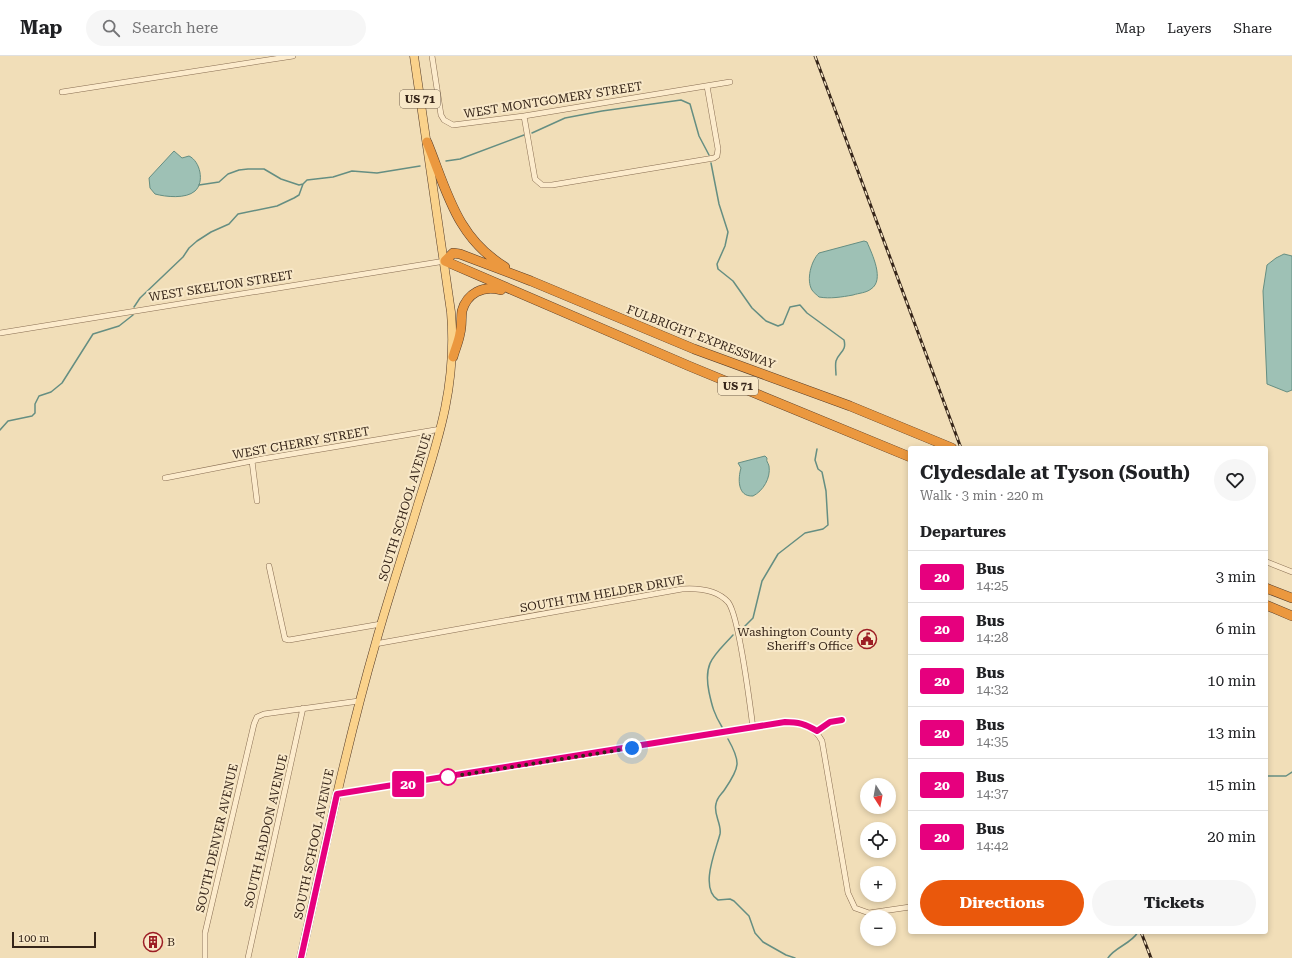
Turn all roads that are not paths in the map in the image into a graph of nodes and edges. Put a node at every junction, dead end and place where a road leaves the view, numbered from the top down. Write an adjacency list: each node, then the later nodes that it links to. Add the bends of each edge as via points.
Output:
1 (293, 56): 6 (street)
2 (414, 56): 8 (main road, SOUTH SCHOOL AVENUE / US 71)
3 (432, 56): 7 (street, WEST MONTGOMERY STREET, via 441,115 448,123 453,125)
4 (730, 82): 5 (street, WEST MONTGOMERY STREET)
5 (707, 86): 7 (street, WEST MONTGOMERY STREET); 7 (street, via 718,149 717,156 712,159 546,186 538,183)
6 (62, 92)
7 (524, 116)
8 (427, 142): 9 (main road, SOUTH SCHOOL AVENUE / US 71); 10 (highway, via 453,209 465,231 496,260)
9 (444, 261): 10 (highway, FULBRIGHT EXPRESSWAY, via 453,253 460,254); 11 (highway, US 71); 12 (street, WEST SKELTON STREET); 13 (main road, SOUTH SCHOOL AVENUE, via 452,317)
10 (531, 281): 15 (highway, FULBRIGHT EXPRESSWAY / US 71, via 694,349 850,406)
11 (566, 314): 13 (highway, via 499,289 481,289 469,298 464,307 461,331); 16 (highway, US 71)
12 (0, 333)
13 (453, 356): 14 (main road, SOUTH SCHOOL AVENUE, via 449,396)
14 (442, 429): 17 (street, WEST CHERRY STREET); 27 (main road, SOUTH SCHOOL AVENUE)
15 (947, 446)
16 (908, 456)
17 (252, 461): 18 (street, WEST CHERRY STREET); 19 (street)
18 (165, 478)
19 (257, 501)
20 (1268, 562): 22 (street)
21 (269, 566): 27 (street, via 285,639)
22 (1292, 572)
23 (1268, 589): 24 (highway)
24 (1292, 598)
25 (1268, 606): 26 (highway)
26 (1292, 617)
27 (381, 624): 28 (main road, SOUTH SCHOOL AVENUE)
28 (375, 644): 29 (main road, SOUTH SCHOOL AVENUE); 31 (street, SOUTH TIM HELDER DRIVE, via 682,589 706,591 723,598 732,611 744,664)
29 (359, 701): 30 (street); 32 (main road, SOUTH SCHOOL AVENUE)
30 (303, 708): 34 (street, SOUTH DENVER AVENUE, via 264,714 257,717 254,724 205,933); 35 (street, SOUTH HADDON AVENUE)
31 (753, 728): 32 (street); 33 (street, via 798,722 817,731 825,753 848,893 856,908 869,913)
32 (337, 794): 36 (main road, SOUTH SCHOOL AVENUE)
33 (908, 907)
34 (205, 958)
35 (248, 958)
36 (301, 958)

